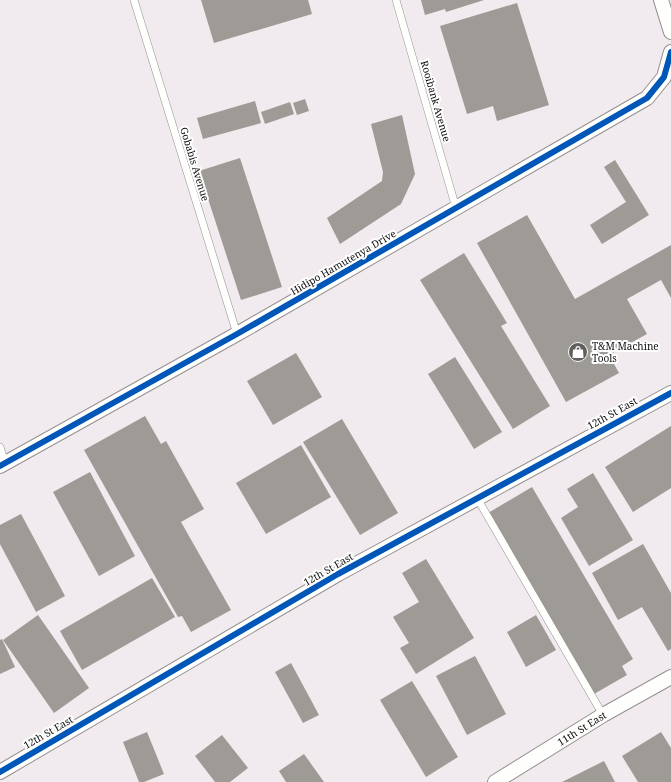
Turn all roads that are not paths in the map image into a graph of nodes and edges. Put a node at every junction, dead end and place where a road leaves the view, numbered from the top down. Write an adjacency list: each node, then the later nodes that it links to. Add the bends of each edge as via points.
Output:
1 (134, 0): 7 (lane, Gobabis Avenue)
2 (396, 0): 6 (lane, Rooibank Avenue)
3 (661, 0): 4 (street)
4 (671, 32)
5 (671, 52): 6 (street, Hidipo Hamutenya Drive, via 664,76 647,98)
6 (456, 208): 7 (street, Hidipo Hamutenya Drive)
7 (237, 334): 10 (street, Hidipo Hamutenya Drive)
8 (671, 393): 11 (street, 12th St East)
9 (0, 447): 10 (lane)
10 (2, 464)
11 (477, 498): 13 (lane); 14 (street, 12th St East, via 338,574)
12 (671, 677): 13 (street, 11th St East)
13 (603, 715): 15 (street, 11th St East)
14 (0, 772)
15 (495, 782)

